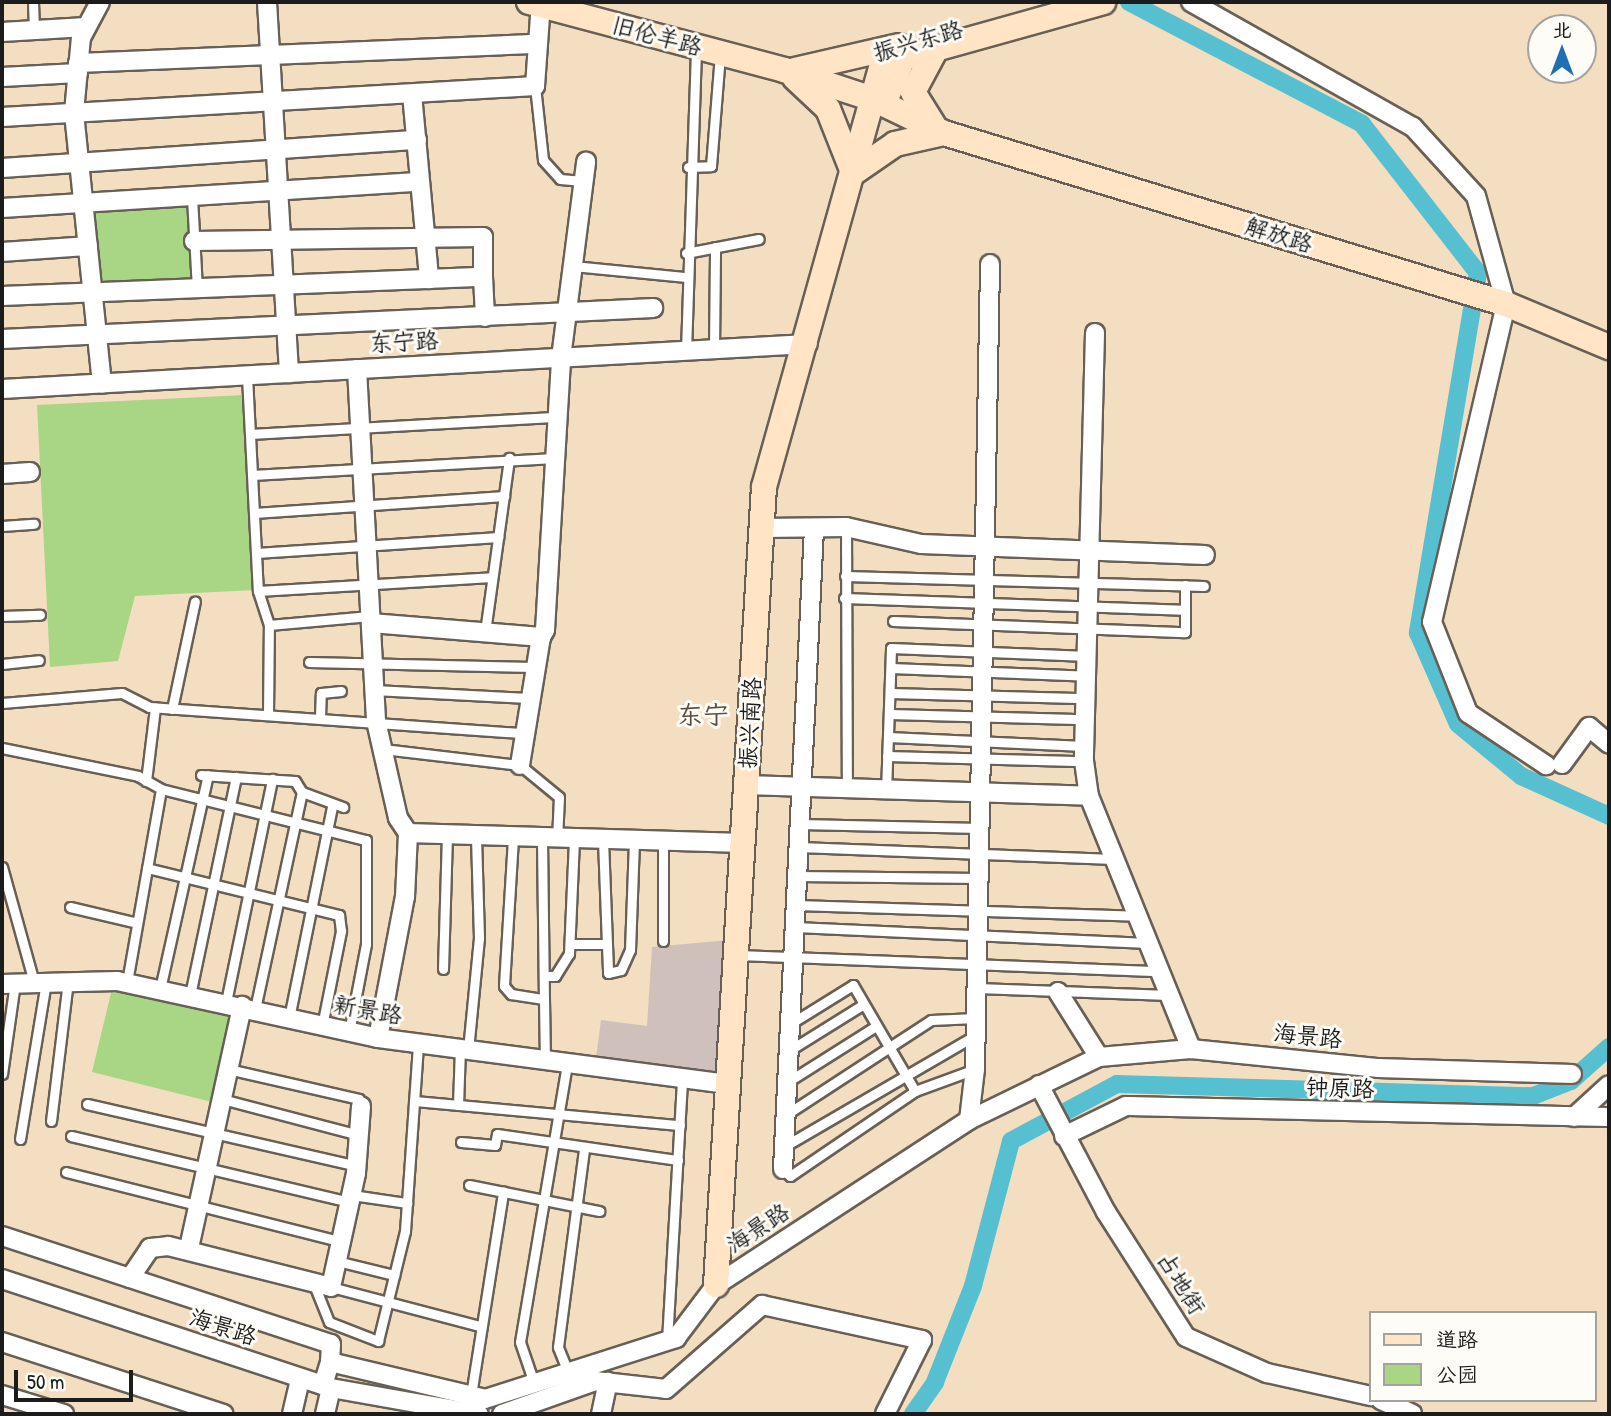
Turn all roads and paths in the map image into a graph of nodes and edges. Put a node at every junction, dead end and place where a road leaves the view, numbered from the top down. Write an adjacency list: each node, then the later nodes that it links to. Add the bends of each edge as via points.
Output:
1 (33, 2): 9 (lane)
2 (100, 2): 8 (street)
3 (267, 2): 15 (street)
4 (1051, 2): 14 (street, 振兴东路)
5 (1191, 2): 56 (street, via 1413,127 1476,196)
6 (537, 3): 11 (street); 13 (street, 旧伦羊路)
7 (1101, 4): 12 (street, 振兴东路)
8 (86, 27): 9 (street); 16 (street)
9 (34, 30): 10 (street)
10 (2, 32)
11 (538, 44): 15 (street); 19 (street)
12 (936, 49): 14 (street, 振兴东路); 25 (street, via 913,92 920,112)
13 (708, 50): 17 (street, 旧伦羊路); 30 (lane); 30 (lane, via 710,166)
14 (895, 54): 17 (street, 振兴东路); 21 (street, 振兴南路)
15 (267, 55): 16 (street); 22 (street)
16 (78, 68): 18 (street); 23 (street)
17 (784, 70): 21 (street, 旧伦羊路); 32 (street, via 828,109)
18 (2, 77)
19 (535, 86): 20 (street); 33 (lane, via 542,160 561,179)
20 (412, 94): 22 (street); 26 (street)
21 (878, 102): 25 (street, 解放路); 32 (street, 振兴南路)
22 (268, 103): 23 (street); 27 (street)
23 (74, 113): 24 (street); 29 (street)
24 (2, 117)
25 (944, 133): 32 (street, via 895,144); 56 (street, 解放路)
26 (417, 140): 27 (street); 34 (street)
27 (272, 150): 29 (street); 35 (street)
28 (586, 162): 33 (street)
29 (79, 163): 31 (street); 37 (street)
30 (688, 167): 46 (lane)
31 (2, 168)
32 (853, 173): 64 (street, 振兴南路)
33 (583, 181): 48 (street)
34 (417, 182): 35 (street); 40 (street)
35 (275, 191): 36 (street); 39 (street)
36 (191, 197): 37 (street); 42 (lane)
37 (83, 203): 38 (street); 43 (street)
38 (2, 208)
39 (278, 238): 40 (street); 42 (street); 52 (street)
40 (424, 239): 49 (street, via 483,237); 51 (street)
41 (760, 239): 44 (lane)
42 (194, 241): 53 (lane)
43 (88, 246): 45 (street); 54 (street)
44 (715, 247): 46 (lane); 66 (lane)
45 (2, 252)
46 (686, 253): 50 (lane)
47 (990, 264): 93 (street)
48 (573, 267): 50 (lane); 58 (street)
49 (483, 277): 51 (street); 59 (street)
50 (686, 277): 67 (lane)
51 (429, 279): 52 (street)
52 (282, 285): 53 (street); 60 (street)
53 (197, 288): 54 (street)
54 (92, 293): 55 (street); 62 (street)
55 (2, 296)
56 (1506, 304): 65 (street, 解放路); 145 (street, via 1432,622 1468,713 1554,764 1589,727)
57 (653, 308): 58 (street)
58 (567, 314): 59 (street); 68 (street)
59 (485, 317): 60 (street)
60 (285, 326): 62 (street); 70 (street)
61 (1095, 333): 94 (street)
62 (97, 334): 63 (street); 72 (street)
63 (2, 339)
64 (808, 344): 66 (street, 东宁路); 89 (street, 振兴南路, via 764,486)
65 (1609, 347)
66 (715, 349): 67 (street, 东宁路)
67 (686, 351): 68 (street, 东宁路)
68 (561, 358): 69 (street, 东宁路); 74 (street)
69 (357, 369): 70 (street, 东宁路); 75 (street)
70 (289, 373): 71 (street, 东宁路)
71 (247, 376): 72 (street, 东宁路); 76 (lane)
72 (102, 384): 73 (street, 东宁路)
73 (2, 389)
74 (558, 417): 75 (lane); 78 (street)
75 (360, 428): 76 (lane); 79 (street)
76 (250, 434): 82 (lane)
77 (509, 458): 78 (lane); 79 (lane); 83 (lane)
78 (555, 458): 118 (street)
79 (362, 468): 82 (lane); 84 (street)
80 (30, 472): 81 (street)
81 (2, 474)
82 (252, 475): 85 (lane)
83 (504, 496): 84 (lane); 91 (lane)
84 (364, 505): 85 (lane); 92 (street)
85 (254, 513): 95 (lane)
86 (34, 524): 87 (lane)
87 (2, 526)
88 (846, 527): 90 (street); 93 (street, via 921,544); 97 (lane)
89 (762, 528): 90 (street); 155 (street, 振兴南路)
90 (814, 529): 156 (street)
91 (498, 537): 92 (lane); 98 (lane)
92 (366, 546): 95 (lane); 101 (street)
93 (985, 546): 94 (street); 99 (street)
94 (1091, 552): 96 (street); 100 (street)
95 (256, 553): 104 (lane)
96 (1205, 555)
97 (845, 576): 99 (lane); 105 (lane)
98 (492, 577): 101 (lane); 117 (lane)
99 (984, 579): 100 (lane); 107 (street)
100 (1090, 583): 102 (lane); 108 (street)
101 (369, 584): 104 (lane); 112 (street)
102 (1185, 585): 103 (lane); 109 (lane)
103 (1204, 586)
104 (258, 591): 114 (lane)
105 (844, 598): 107 (lane); 158 (lane)
106 (195, 601): 136 (lane)
107 (984, 602): 108 (lane); 115 (street)
108 (1089, 607): 109 (lane); 116 (street)
109 (1183, 610): 116 (lane, via 1185,632)
110 (40, 615): 111 (lane)
111 (2, 617)
112 (370, 619): 114 (lane); 117 (street); 121 (street)
113 (893, 621): 115 (lane)
114 (269, 625): 137 (lane)
115 (983, 625): 116 (lane); 122 (street)
116 (1088, 630): 119 (street)
117 (485, 632): 118 (street)
118 (541, 637): 125 (street)
119 (1088, 656): 122 (lane); 127 (street)
120 (39, 660): 124 (lane)
121 (373, 660): 123 (lane); 125 (lane); 128 (street)
122 (982, 660): 126 (lane); 126 (lane, via 891,648); 127 (lane); 131 (street)
123 (309, 662)
124 (2, 664)
125 (532, 667): 132 (street)
126 (891, 668): 130 (lane)
127 (1087, 676): 133 (street)
128 (374, 690): 132 (lane); 142 (street)
129 (341, 691): 140 (lane, via 321,693)
130 (890, 693): 131 (lane); 138 (lane)
131 (982, 694): 133 (lane); 139 (street)
132 (528, 698): 143 (street)
133 (1086, 698): 141 (street)
134 (2, 703): 135 (lane, via 122,693)
135 (155, 708): 136 (lane); 154 (lane)
136 (172, 709): 137 (lane)
137 (268, 714): 140 (lane)
138 (889, 714): 139 (lane); 144 (lane)
139 (982, 714): 141 (lane); 146 (street)
140 (320, 718): 142 (lane)
141 (1085, 719): 149 (street)
142 (376, 721): 143 (lane); 148 (street)
143 (524, 733): 151 (street)
144 (888, 737): 146 (lane); 150 (lane)
145 (1609, 744)
146 (981, 747): 149 (lane); 149 (lane); 150 (lane); 161 (street)
147 (2, 748): 154 (lane)
148 (383, 749): 151 (lane); 172 (street, via 398,818)
149 (1084, 753): 162 (street)
150 (887, 756): 160 (lane)
151 (520, 765): 176 (lane, via 559,797)
152 (236, 777): 153 (lane); 163 (lane, via 204,775); 164 (lane)
153 (272, 779): 159 (lane, via 295,781); 167 (lane)
154 (146, 781): 157 (lane)
155 (746, 785): 156 (street); 180 (street, 振兴南路)
156 (801, 788): 158 (street); 169 (street)
157 (160, 789): 163 (lane); 185 (lane)
158 (847, 790): 160 (street)
159 (302, 792): 165 (lane); 168 (lane)
160 (886, 793): 161 (street)
161 (980, 795): 162 (street); 170 (street)
162 (1089, 796): 183 (street)
163 (203, 799): 164 (lane); 187 (lane)
164 (229, 806): 167 (lane); 189 (lane)
165 (332, 806): 166 (lane); 171 (lane)
166 (343, 807)
167 (265, 815): 168 (lane); 190 (lane)
168 (295, 822): 171 (lane); 191 (lane)
169 (800, 824): 170 (lane); 181 (street)
170 (980, 828): 182 (street)
171 (328, 830): 193 (lane); 227 (lane, via 366,840 366,944)
172 (408, 833): 173 (street); 228 (street, via 405,897)
173 (447, 837): 174 (street); 207 (lane)
174 (476, 838): 175 (street); 231 (lane, via 479,938)
175 (513, 838): 176 (street); 219 (lane, via 504,986 511,994)
176 (558, 839): 177 (street); 202 (lane); 209 (lane)
177 (603, 840): 178 (street); 203 (lane)
178 (634, 841): 179 (street); 203 (lane, via 630,950 621,970 608,972)
179 (663, 841): 180 (street); 200 (lane)
180 (743, 843): 204 (street, 振兴南路)
181 (799, 847): 182 (lane); 186 (street)
182 (979, 851): 183 (lane); 188 (street)
183 (1114, 859): 196 (street)
184 (2, 867): 211 (lane)
185 (147, 868): 187 (lane); 197 (lane)
186 (797, 876): 188 (lane); 192 (street)
187 (185, 877): 189 (lane); 215 (lane)
188 (979, 878): 195 (street)
189 (214, 883): 190 (lane); 217 (lane)
190 (249, 891): 191 (lane); 221 (lane)
191 (279, 898): 193 (lane); 221 (lane)
192 (796, 905): 195 (lane); 198 (street)
193 (312, 906): 222 (lane); 224 (lane, via 330,910 342,923)
194 (69, 907): 197 (lane)
195 (978, 909): 196 (lane); 199 (street)
196 (1137, 916): 201 (street)
197 (137, 923): 212 (lane)
198 (795, 928): 199 (lane); 205 (street)
199 (978, 933): 201 (lane); 206 (street)
200 (663, 941)
201 (1148, 943): 208 (street)
202 (570, 944): 203 (lane); 209 (lane, via 555,976)
203 (604, 944)
204 (736, 955): 205 (lane); 244 (street, 振兴南路)
205 (793, 958): 206 (lane); 223 (street)
206 (977, 962): 208 (lane); 214 (street)
207 (443, 969)
208 (1159, 971): 218 (street)
209 (544, 976): 219 (lane)
210 (68, 981): 211 (street, 新景路); 212 (street, 新景路); 258 (lane)
211 (40, 982): 213 (street, 新景路); 264 (lane)
212 (127, 982): 215 (street, 新景路)
213 (8, 984): 239 (lane)
214 (977, 988): 216 (lane); 226 (street)
215 (160, 989): 217 (street, 新景路)
216 (1058, 992): 218 (lane); 234 (street)
217 (190, 995): 221 (street, 新景路)
218 (1169, 995): 232 (street)
219 (544, 999): 235 (lane)
220 (864, 1004): 223 (lane, via 853,985); 225 (lane); 233 (lane)
221 (241, 1006): 222 (street, 新景路); 237 (street)
222 (289, 1018): 224 (street, 新景路)
223 (790, 1024): 233 (street)
224 (322, 1026): 227 (street, 新景路)
225 (876, 1026): 230 (lane); 243 (lane)
226 (976, 1026): 230 (lane, via 931,1020); 238 (street); 241 (lane)
227 (349, 1032): 228 (street, 新景路)
228 (378, 1038): 229 (street, 新景路)
229 (418, 1043): 231 (street, 新景路); 249 (lane)
230 (889, 1048): 241 (lane); 254 (lane)
231 (464, 1049): 235 (street, 新景路); 251 (lane)
232 (1191, 1049): 234 (street, 海景路); 240 (street, 海景路, via 1379,1068)
233 (789, 1051): 243 (street)
234 (1099, 1058): 245 (street, 海景路)
235 (545, 1060): 236 (street, 新景路)
236 (567, 1063): 242 (street, 新景路); 253 (lane)
237 (228, 1069): 248 (street); 252 (lane, via 359,1099)
238 (975, 1069): 247 (lane); 257 (street)
239 (2, 1074)
240 (1572, 1074)
241 (906, 1076): 247 (lane); 267 (lane)
242 (682, 1078): 244 (street, 新景路); 260 (lane)
243 (787, 1082): 254 (street)
244 (729, 1084): 290 (street, 振兴南路)
245 (1039, 1085): 257 (street, 海景路); 259 (street, 占地街)
246 (1609, 1085): 256 (street)
247 (915, 1091): 272 (lane, via 790,1176)
248 (222, 1099): 261 (street); 262 (lane)
249 (414, 1101): 251 (lane); 278 (lane)
250 (87, 1104): 261 (lane)
251 (458, 1105): 253 (lane)
252 (361, 1106): 262 (street)
253 (559, 1112): 260 (lane); 266 (lane)
254 (785, 1115): 267 (street)
255 (1609, 1117): 256 (street, 钟原路)
256 (1574, 1118): 259 (street, 钟原路, via 1126,1105)
257 (969, 1120): 290 (street, 海景路)
258 (51, 1121)
259 (1057, 1121): 304 (street, 占地街, via 1185,1337 1267,1373)
260 (680, 1125): 269 (lane)
261 (214, 1133): 270 (lane); 271 (street)
262 (359, 1135): 270 (street)
263 (71, 1136): 271 (lane)
264 (20, 1139)
265 (461, 1142): 266 (lane, via 495,1145 497,1134)
266 (554, 1144): 268 (lane); 277 (lane)
267 (784, 1146): 272 (street)
268 (584, 1150): 269 (lane); 280 (lane)
269 (678, 1160): 294 (lane)
270 (357, 1166): 276 (street)
271 (207, 1168): 276 (lane); 279 (street)
272 (783, 1169)
273 (66, 1172): 279 (lane)
274 (469, 1185): 275 (lane)
275 (503, 1192): 277 (lane); 293 (lane)
276 (352, 1198): 278 (lane); 283 (street)
277 (544, 1200): 280 (lane); 300 (lane, via 520,1342)
278 (407, 1203): 286 (lane)
279 (199, 1205): 283 (lane); 284 (street)
280 (578, 1207): 281 (lane); 297 (lane, via 558,1347)
281 (599, 1211)
282 (2, 1236): 287 (street)
283 (344, 1242): 285 (street)
284 (189, 1248): 287 (street, via 150,1248); 289 (street)
285 (341, 1262): 286 (lane); 291 (street)
286 (394, 1275): 292 (lane)
287 (130, 1278): 296 (street, via 331,1344)
288 (2, 1279): 298 (street, 海景路)
289 (313, 1282): 291 (street); 292 (lane, via 329,1322 378,1341)
290 (716, 1285): 294 (street, 海景路)
291 (331, 1287): 292 (lane)
292 (388, 1302): 293 (lane)
293 (480, 1326): 303 (lane)
294 (667, 1341): 297 (street)
295 (2, 1342): 307 (street)
296 (330, 1362): 301 (street); 303 (street)
297 (568, 1372): 300 (street)
298 (300, 1378): 301 (street, 海景路); 308 (street)
299 (608, 1382): 311 (street); 312 (street); 313 (street, via 666,1388 762,1305 922,1340)
300 (534, 1383): 303 (street, via 485,1399)
301 (327, 1387): 309 (street); 310 (street, 海景路)
302 (2, 1395): 306 (street)
303 (471, 1395)
304 (1370, 1396)
305 (1385, 1402): 314 (street)
306 (64, 1414)
307 (224, 1414)
308 (292, 1414)
309 (325, 1414)
310 (479, 1414)
311 (502, 1414)
312 (601, 1414)
313 (885, 1414)
314 (1412, 1414)

